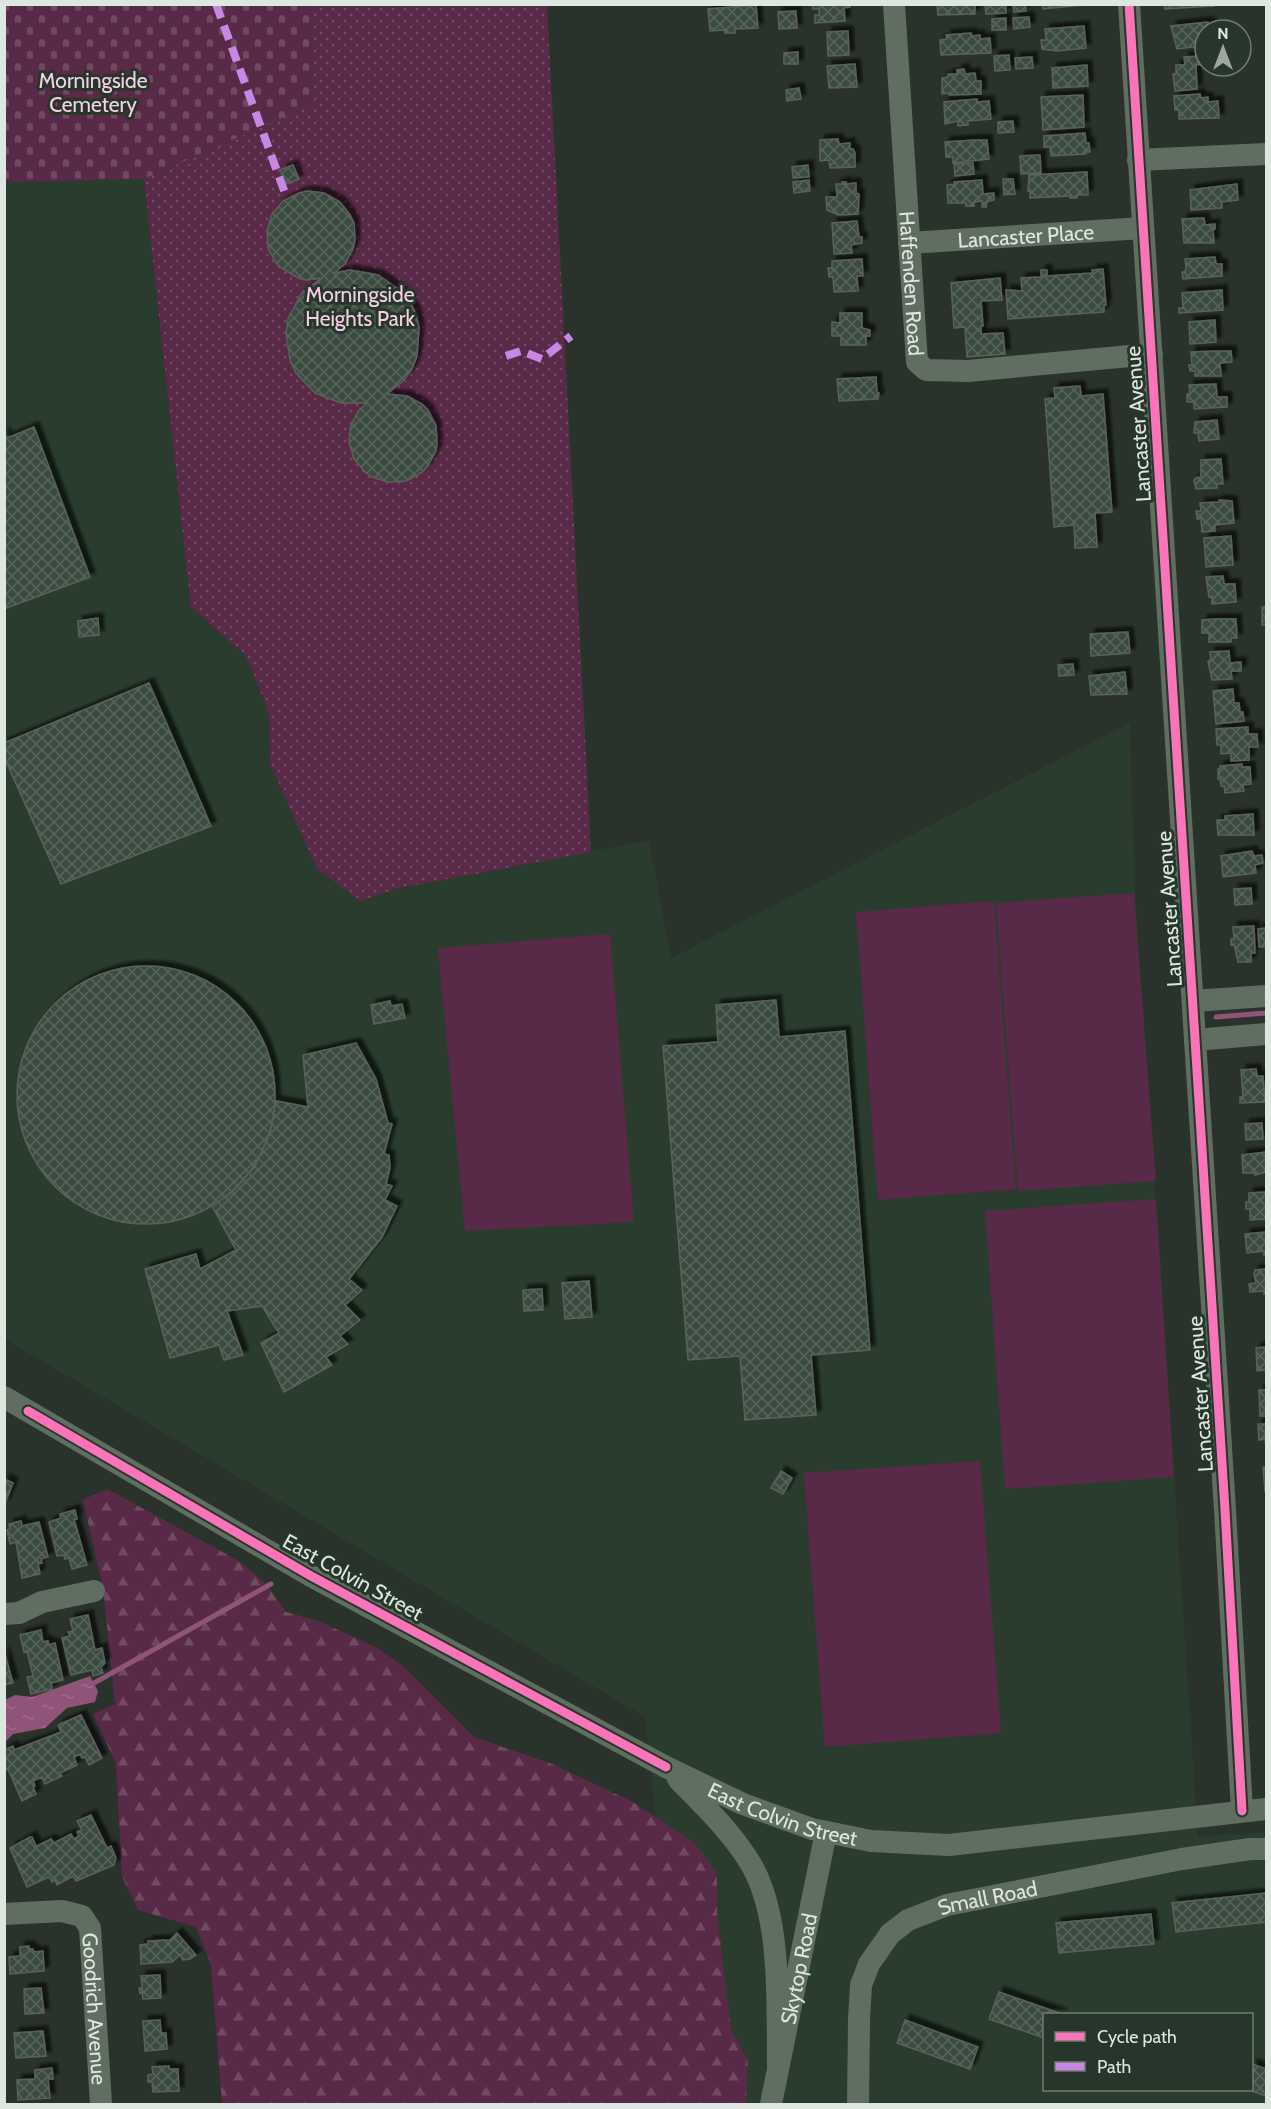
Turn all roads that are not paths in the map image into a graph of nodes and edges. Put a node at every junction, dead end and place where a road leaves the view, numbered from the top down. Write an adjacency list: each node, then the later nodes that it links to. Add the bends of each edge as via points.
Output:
1 (894, 4): 6 (street, Haffenden Road)
2 (1129, 4): 4 (street, Lancaster Avenue)
3 (1266, 154): 4 (street)
4 (1138, 160): 5 (street, Lancaster Avenue)
5 (1143, 228): 6 (street, Lancaster Place); 7 (street, Lancaster Avenue)
6 (909, 243): 7 (street, Haffenden Road, via 917,362 926,370 968,371)
7 (1152, 354): 9 (street, Lancaster Avenue)
8 (1266, 996): 9 (street)
9 (1193, 1001): 11 (street, Lancaster Avenue)
10 (1266, 1034): 11 (street)
11 (1195, 1040): 17 (street, Lancaster Avenue)
12 (4, 1396): 15 (street, East Colvin Street, via 311,1576)
13 (94, 1591): 14 (street)
14 (4, 1614)
15 (666, 1767): 18 (street, East Colvin Street, via 742,1804); 21 (street, via 730,1833 761,1888 776,1956)
16 (1266, 1809): 17 (street, East Colvin Street)
17 (1242, 1811): 18 (street, East Colvin Street, via 949,1845 871,1841)
18 (826, 1832): 21 (street, Skytop Road)
19 (1266, 1850): 24 (street, Small Road, via 1182,1858 947,1905 908,1920 890,1934 869,1964 861,1985)
20 (4, 1914): 22 (street, Goodrich Avenue, via 62,1911 82,1916 90,1928)
21 (778, 2066): 23 (street, Skytop Road)
22 (101, 2104)
23 (771, 2104)
24 (858, 2104)

